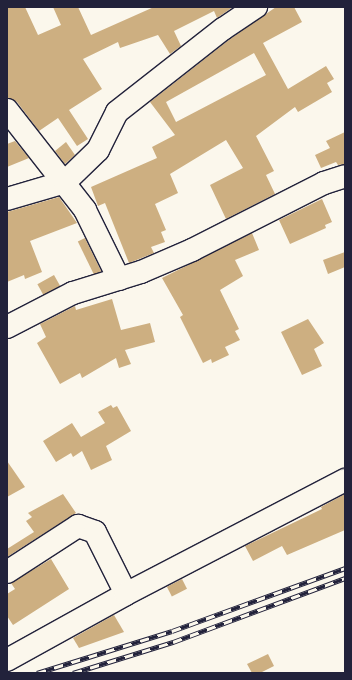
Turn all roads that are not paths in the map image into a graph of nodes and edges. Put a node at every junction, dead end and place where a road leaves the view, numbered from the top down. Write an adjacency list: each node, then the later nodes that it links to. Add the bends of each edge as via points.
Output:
1 (256, 7): 4 (street, via 222,29 117,112 98,150)
2 (7, 110): 4 (street)
3 (345, 176): 6 (street, via 192,250)
4 (65, 182): 5 (street); 6 (street, via 85,210)
5 (7, 199)
6 (119, 279): 7 (street, via 73,293)
7 (7, 327)
8 (345, 480): 10 (street)
9 (7, 572): 10 (street, via 78,526 95,532)
10 (126, 594): 11 (street)
11 (7, 660)

